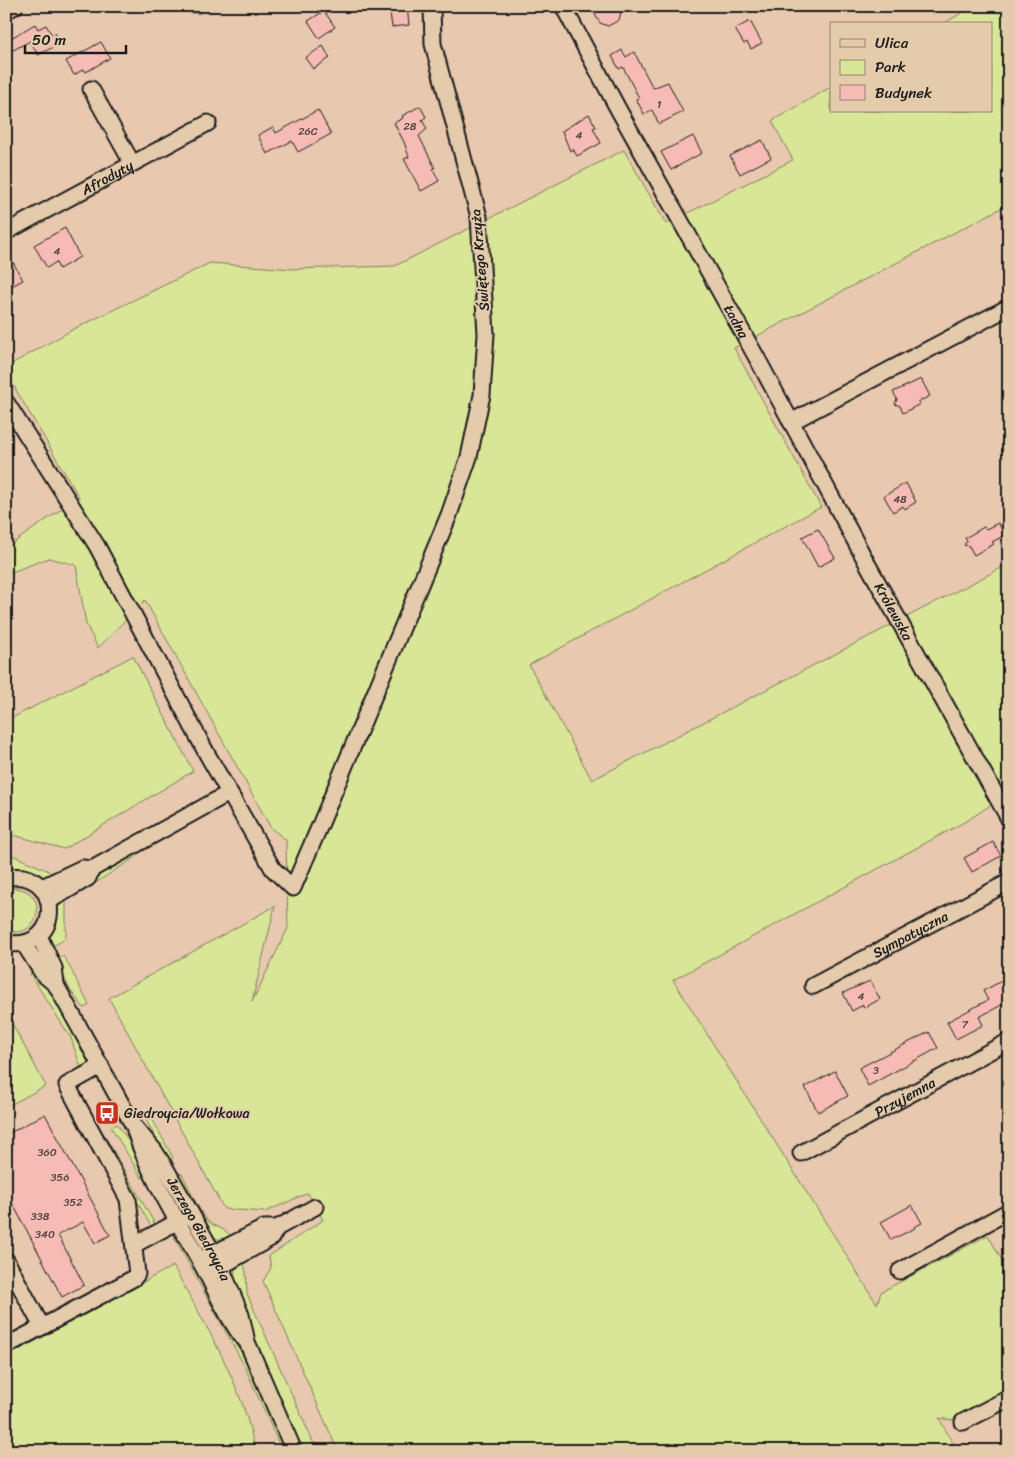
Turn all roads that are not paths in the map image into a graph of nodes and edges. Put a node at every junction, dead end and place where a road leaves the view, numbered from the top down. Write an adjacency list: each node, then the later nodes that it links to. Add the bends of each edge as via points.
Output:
1 (14, 6): 4 (street)
2 (432, 6): 12 (street, Świętego Krzyża, via 433,44 479,217 486,334 482,395 469,457 449,515 292,888 273,869)
3 (563, 6): 11 (street, Ładna)
4 (6, 11)
5 (91, 89): 7 (street)
6 (208, 123): 7 (street, Afrodyty)
7 (132, 163): 8 (street, Afrodyty)
8 (6, 232)
9 (1009, 306): 11 (street)
10 (6, 402): 12 (street, via 97,546)
11 (791, 422): 13 (street, Królewska)
12 (229, 793): 14 (street)
13 (1009, 819)
14 (92, 869): 17 (street, via 82,868); 18 (street, via 88,878)
15 (6, 878): 17 (street, via 24,877)
16 (1009, 882): 23 (street, Sympatyczna)
17 (42, 887): 18 (street)
18 (49, 901): 19 (street, via 49,920)
19 (39, 936): 21 (street); 22 (street, Jerzego Giedroycia, via 54,968)
20 (6, 943): 21 (street)
21 (24, 944): 22 (street, Jerzego Giedroycia, via 43,974)
22 (56, 985): 25 (street, Jerzego Giedroycia)
23 (813, 986)
24 (1009, 1041): 27 (street, Przyjemna)
25 (100, 1066): 26 (street, Jerzego Giedroycia); 32 (street, via 67,1085 128,1199)
26 (133, 1125): 30 (street, Jerzego Giedroycia, via 154,1150); 31 (street, Jerzego Giedroycia, via 143,1156)
27 (801, 1153)
28 (315, 1207): 34 (street, via 278,1228 270,1238)
29 (1009, 1212): 36 (street)
30 (192, 1214): 31 (street); 34 (street, Jerzego Giedroycia)
31 (178, 1221): 32 (street); 35 (street, Jerzego Giedroycia)
32 (134, 1245): 37 (street, via 138,1268 134,1278)
33 (6, 1260): 37 (street)
34 (217, 1260): 35 (street); 38 (street, Jerzego Giedroycia, via 241,1315)
35 (203, 1268): 38 (street, Jerzego Giedroycia, via 230,1320)
36 (900, 1271)
37 (42, 1327): 39 (street)
38 (246, 1342): 42 (street, Jerzego Giedroycia)
39 (6, 1346)
40 (1009, 1398): 41 (street)
41 (963, 1422)
42 (294, 1451)

